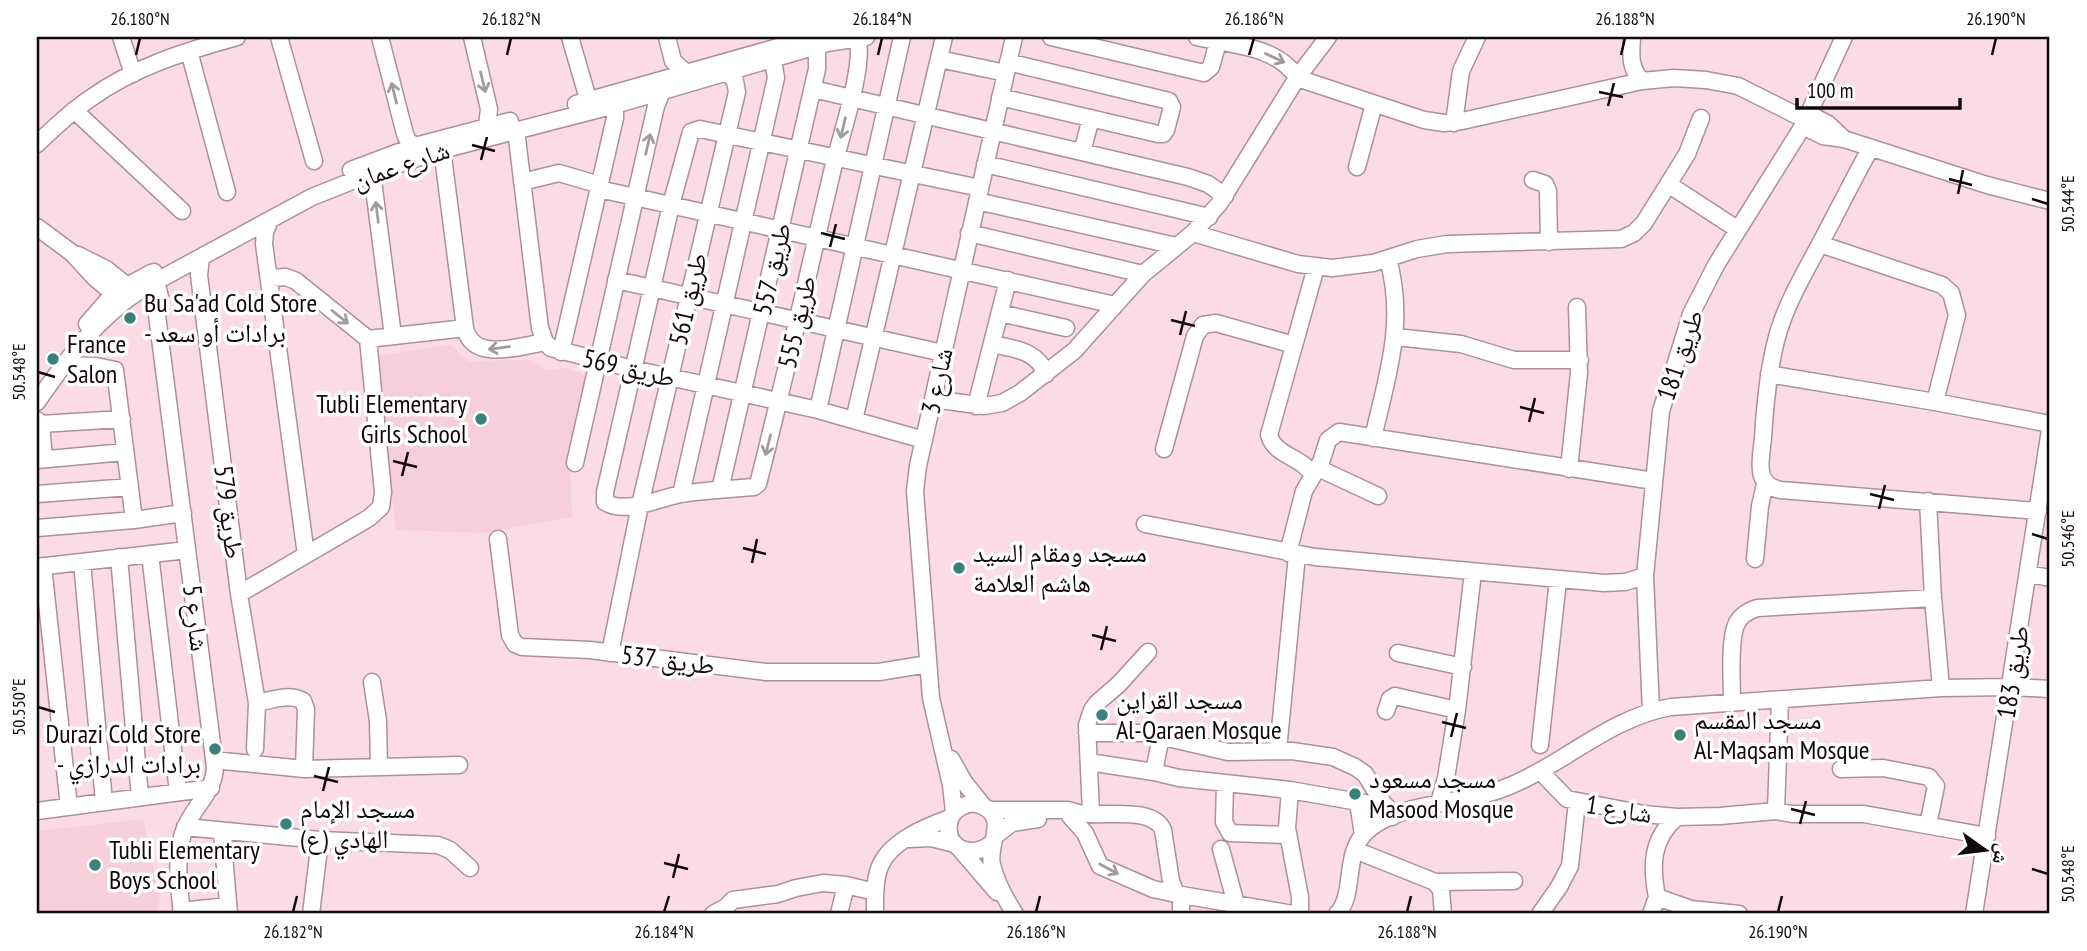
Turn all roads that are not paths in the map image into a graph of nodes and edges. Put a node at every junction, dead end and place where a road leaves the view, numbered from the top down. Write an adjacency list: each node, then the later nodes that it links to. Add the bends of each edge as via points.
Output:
1 (121, 37): 26 (street)
2 (237, 37): 21 (street)
3 (279, 37): 55 (street)
4 (380, 37): 50 (street, one-way to 4, via 405,134)
5 (472, 37): 43 (street, one-way to 43, via 489,109)
6 (570, 37): 30 (street)
7 (667, 37): 24 (street, via 673,61)
8 (862, 37): 18 (street, شارع عمان); 32 (street, طريق 555)
9 (902, 37): 36 (street)
10 (944, 37): 22 (street)
11 (1014, 37): 23 (street, شارع 3)
12 (1051, 37): 19 (street, via 1204,73 1211,67)
13 (1197, 37): 19 (street)
14 (1328, 37): 27 (street)
15 (1477, 37): 42 (street, via 1461,71)
16 (1632, 37): 28 (street, via 1631,62)
17 (1844, 37): 41 (street, طريق 181)
18 (815, 42): 20 (street, شارع عمان); 29 (street, طريق 557)
19 (1218, 42): 27 (street, one-way to 27, via 1276,57)
20 (765, 49): 24 (street, شارع عمان); 25 (street, شارع عمان); 47 (street, via 776,78)
21 (189, 51): 26 (street); 65 (street)
22 (940, 59): 23 (street); 38 (street)
23 (1007, 68): 33 (street, شارع 3); 39 (street, via 1169,101 1172,107 1163,134)
24 (685, 72): 43 (street, شارع عمان)
25 (727, 72): 31 (street, شارع عمان); 46 (street, طريق 561, via 737,86)
26 (133, 74): 37 (street)
27 (1297, 78): 35 (street); 67 (street)
28 (1642, 81): 41 (street, via 1690,78 1730,84); 42 (street)
29 (813, 89): 32 (street); 51 (street, طريق 557)
30 (586, 92)
31 (662, 92): 34 (street, شارع عمان); 68 (street, one-way to 31)
32 (850, 97): 36 (street); 54 (street, طريق 555, one-way to 54)
33 (1000, 97): 39 (street); 45 (street, شارع 3)
34 (615, 104): 44 (street, شارع عمان); 64 (street)
35 (1374, 104): 42 (street, via 1424,120); 58 (street)
36 (887, 106): 38 (street); 57 (street)
37 (74, 110): 48 (street); 71 (street)
38 (926, 115): 45 (street); 60 (street)
39 (1091, 118): 53 (street)
40 (1702, 118): 63 (street)
41 (1806, 120): 52 (street, via 1828,124 1844,139); 78 (street, طريق 181)
42 (1454, 123)
43 (486, 126): 49 (street, شارع عمان)
44 (516, 130): 49 (street, شارع عمان); 62 (street)
45 (993, 131): 53 (street); 56 (street, شارع 3)
46 (727, 135): 47 (street); 70 (street, via 691,132); 72 (street, طريق 561)
47 (762, 141): 51 (street); 75 (street)
48 (37, 144)
49 (442, 144): 50 (street, شارع عمان); 59 (street, شارع عمان); 108 (street)
50 (415, 146): 94 (street, شارع عمان, via 319,183)
51 (799, 149): 54 (street); 77 (street, طريق 557)
52 (1870, 149): 69 (street); 85 (street)
53 (1082, 152): 67 (street, via 1198,180)
54 (836, 157): 57 (street); 82 (street, طريق 555)
55 (314, 161)
56 (985, 164): 66 (street, شارع 3); 73 (street)
57 (873, 165): 60 (street); 86 (street)
58 (1357, 167)
59 (372, 173): 74 (street, شارع عمان); 111 (street, one-way to 59)
60 (911, 173): 66 (street); 88 (street)
61 (1533, 180): 83 (street, via 1542,182 1548,191)
62 (523, 182): 64 (street, via 559,173); 115 (street)
63 (1668, 184): 78 (street); 83 (street, via 1644,223 1627,236)
64 (599, 187): 68 (street); 118 (street)
65 (227, 192)
66 (978, 194): 80 (street, شارع 3); 87 (street)
67 (1225, 196): 73 (street)
68 (636, 197): 70 (street); 96 (street)
69 (2050, 201)
70 (671, 205): 72 (street); 98 (street)
71 (182, 211)
72 (707, 213): 75 (street); 100 (street, طريق 561)
73 (1209, 217): 81 (street)
74 (270, 220): 79 (street, شارع عمان); 84 (street)
75 (744, 221): 77 (street); 101 (street)
76 (37, 227): 99 (street, شارع 5, via 72,253 95,278)
77 (781, 229): 82 (street); 105 (street, طريق 557)
78 (1737, 229): 148 (street, طريق 181, via 1691,314 1661,411)
79 (249, 231): 84 (street); 90 (street, شارع عمان)
80 (969, 233): 92 (street, شارع 3); 93 (street)
81 (1193, 233): 87 (street); 91 (street)
82 (817, 237): 86 (street); 107 (street, طريق 555)
83 (1549, 242): 89 (street, via 1447,244)
84 (264, 244): 95 (street)
85 (1820, 244): 125 (street, via 1777,335); 130 (street, via 1942,285 1951,293 1957,315)
86 (855, 246): 88 (street); 110 (street)
87 (1176, 246): 93 (street)
88 (892, 254): 92 (street); 112 (street)
89 (1388, 260): 91 (street); 113 (street, via 1396,298)
90 (196, 265): 94 (street, شارع عمان); 176 (street, طريق 579)
91 (1316, 267): 117 (street)
92 (962, 269): 97 (street); 119 (street, شارع 3)
93 (1143, 274): 102 (street)
94 (155, 276): 99 (street, شارع عمان); 106 (street, شارع 5, via 160,297)
95 (270, 278): 114 (street, one-way to 114, via 296,281); 166 (street)
96 (617, 280): 98 (street); 121 (street)
97 (1008, 280): 102 (street); 104 (street)
98 (651, 289): 100 (street); 123 (street)
99 (130, 290): 106 (street, شارع 5); 122 (street, شارع عمان, via 86,325)
100 (688, 296): 101 (street); 126 (street, طريق 561)
101 (725, 305): 105 (street); 127 (street)
102 (1115, 305): 124 (street, via 1074,351)
103 (1577, 307): 120 (street)
104 (1000, 313): 109 (street); 116 (street)
105 (762, 314): 107 (street); 128 (street, طريق 557)
106 (157, 315): 158 (street, شارع 5)
107 (797, 321): 110 (street); 132 (street, طريق 555)
108 (465, 328): 111 (street); 115 (street, one-way to 108, via 487,350 472,343)
109 (1066, 328)
110 (836, 329): 112 (street); 134 (street)
111 (393, 336): 114 (street)
112 (872, 337): 119 (street); 136 (street)
113 (1396, 337): 120 (street, via 1461,344 1525,361); 140 (street)
114 (368, 339): 166 (street, via 381,507)
115 (545, 342): 118 (street, طريق 569)
116 (992, 344): 124 (street, via 1031,354); 133 (street)
117 (1294, 345): 142 (street, via 1216,323 1203,325 1196,332); 147 (street, via 1269,435 1276,449)
118 (561, 352): 121 (street, طريق 569)
119 (943, 353): 129 (street, شارع 3)
120 (1580, 360): 146 (street)
121 (598, 361): 123 (street, طريق 569); 145 (street)
122 (64, 365): 131 (street, شارع عمان); 135 (street, via 115,370)
123 (633, 369): 126 (street, طريق 569); 156 (street, via 605,502)
124 (1046, 374): 133 (street, via 1011,399)
125 (1769, 374): 130 (street); 149 (street, via 1761,467)
126 (670, 377): 127 (street, طريق 569); 156 (street, طريق 561)
127 (706, 385): 128 (street, طريق 569); 152 (street)
128 (742, 393): 132 (street, طريق 569); 151 (street, طريق 557)
129 (933, 399): 133 (street); 141 (street, شارع 3)
130 (1935, 401): 138 (street)
131 (37, 402)
132 (779, 402): 134 (street, طريق 569); 151 (street, طريق 555, one-way to 151, via 758,484)
133 (976, 406)
134 (818, 410): 136 (street, طريق 569)
135 (122, 419): 137 (street); 143 (street)
136 (854, 420): 141 (street, طريق 569)
137 (39, 422): 144 (street)
138 (2050, 424)
139 (2050, 430): 157 (street, طريق 183)
140 (1373, 438): 146 (street); 147 (street, via 1335,434)
141 (924, 440): 181 (street, شارع 3, via 915,500)
142 (1164, 449)
143 (125, 452): 144 (street); 150 (street)
144 (40, 459)
145 (575, 463)
146 (1569, 469): 148 (street)
147 (1315, 472): 154 (street); 165 (street, via 1304,491)
148 (1654, 481): 173 (street, طريق 181)
149 (1765, 484): 155 (street, via 1781,490); 168 (street)
150 (130, 487): 153 (street); 159 (street)
151 (720, 490): 152 (street)
152 (681, 494): 156 (street)
153 (37, 495)
154 (1378, 496)
155 (1928, 501): 157 (street); 177 (street)
156 (640, 505): 179 (street, طريق 561)
157 (2038, 511): 172 (street, طريق 183)
158 (183, 513): 159 (street); 163 (street, شارع 5)
159 (134, 520): 161 (street)
160 (1145, 524): 165 (street)
161 (37, 528)
162 (498, 539): 179 (street, طريق 537, via 515,644)
163 (187, 550): 164 (street); 199 (street, شارع 5)
164 (150, 554): 167 (street); 211 (street)
165 (1293, 554): 171 (street); 198 (street)
166 (306, 555): 176 (street)
167 (119, 557): 169 (street); 212 (street)
168 (1755, 559)
169 (82, 562): 170 (street); 214 (street)
170 (40, 566): 218 (street)
171 (1473, 572): 175 (street); 182 (street)
172 (2029, 574): 174 (street); 184 (street, طريق 183)
173 (1645, 576): 175 (street, via 1614,583); 191 (street, طريق 181)
174 (2050, 578)
175 (1558, 580): 196 (street)
176 (239, 594): 188 (street, طريق 579)
177 (1933, 598): 185 (street); 189 (street, via 1747,612 1735,625 1733,637)
178 (1148, 652): 194 (street, via 1092,710)
179 (610, 653): 181 (street, طريق 537, via 766,672 880,672)
180 (1398, 653): 182 (street)
181 (928, 664): 193 (street, شارع 3)
182 (1463, 667): 190 (street)
183 (372, 682): 202 (street, via 379,720)
184 (2011, 687): 185 (street); 186 (street); 231 (street, طريق 183)
185 (1941, 688): 187 (street)
186 (2050, 689)
187 (1780, 700): 189 (street); 221 (street)
188 (257, 703): 197 (street, طريق 579); 203 (street, via 289,697 303,701)
189 (1732, 703): 191 (street)
190 (1457, 709): 192 (street, via 1395,696); 207 (street)
191 (1651, 711): 206 (street)
192 (1386, 712)
193 (938, 731): 219 (street, شارع 3, via 955,768); 224 (street, شارع 3, via 951,785)
194 (1087, 733): 195 (street); 200 (street)
195 (1161, 736): 198 (street, via 1228,752); 205 (street)
196 (1540, 745)
197 (255, 749)
198 (1278, 750): 222 (street, via 1334,757 1355,767 1372,783)
199 (214, 760): 203 (street); 209 (street, شارع 5)
200 (1089, 762): 205 (street); 223 (street)
201 (459, 765): 202 (street)
202 (379, 767): 203 (street)
203 (304, 769)
204 (1841, 769): 226 (street, via 1883,768 1929,777 1936,786)
205 (1154, 772): 208 (street)
206 (1540, 772): 213 (street); 216 (street, شارع 1, via 1560,794)
207 (1446, 778): 213 (street); 217 (street)
208 (1226, 784): 210 (street); 229 (street, via 1225,826 1230,833)
209 (211, 788): 211 (street); 227 (street, شارع 5)
210 (1290, 790): 215 (street); 229 (street)
211 (178, 792): 212 (street)
212 (141, 797): 214 (street)
213 (1460, 800): 217 (street)
214 (104, 802): 218 (street)
215 (1358, 802): 222 (street); 230 (street)
216 (1577, 802): 225 (street, شارع 1); 259 (street, via 1570,866)
217 (1439, 803): 222 (street)
218 (69, 807): 220 (street)
219 (986, 808): 223 (street); 224 (street, via 968,804); 232 (street, via 996,821)
220 (37, 811)
221 (1776, 811): 225 (street, شارع 1); 226 (street, شارع 1, via 1864,814)
222 (1390, 812): 230 (street)
223 (1080, 814): 232 (street, via 1018,821); 243 (street, one-way to 243, via 1100,866 1153,889); 243 (street, via 1146,817 1160,824 1171,881)
224 (952, 815): 234 (street); 235 (street, via 949,832)
225 (1677, 817): 244 (street, via 1654,850)
226 (1928, 825): 231 (street, شارع 1)
227 (185, 827): 228 (street); 249 (street, شارع 5, via 180,858)
228 (222, 832): 233 (street); 246 (street)
229 (1288, 835): 257 (street)
230 (1363, 835): 237 (street)
231 (1987, 836): 262 (street, طريق 183)
232 (994, 839): 235 (street, via 981,851); 250 (street, via 993,869)
233 (320, 840): 238 (street, via 438,845); 251 (street)
234 (906, 840): 235 (street, via 931,838); 242 (street, via 883,861)
235 (957, 847): 250 (street)
236 (1221, 849): 245 (street)
237 (1354, 850): 240 (street); 248 (street)
238 (470, 868)
239 (1514, 881): 240 (street)
240 (1435, 882): 258 (street, via 1441,890)
241 (846, 885): 242 (street); 252 (street, via 822,883 733,900); 253 (street)
242 (875, 892): 254 (street)
243 (1178, 894): 245 (street); 255 (street)
244 (1657, 897): 260 (street); 261 (street, via 1691,909)
245 (1229, 907): 247 (street)
246 (228, 910): 249 (street)
247 (1257, 911): 256 (street)
248 (1345, 911)
249 (181, 912)
250 (1013, 912)
251 (311, 914)
252 (713, 914)
253 (839, 914)
254 (875, 914)
255 (1181, 914)
256 (1293, 914)
257 (1300, 914)
258 (1443, 914)
259 (1540, 914)
260 (1651, 914)
261 (1739, 914)
262 (1974, 914)

